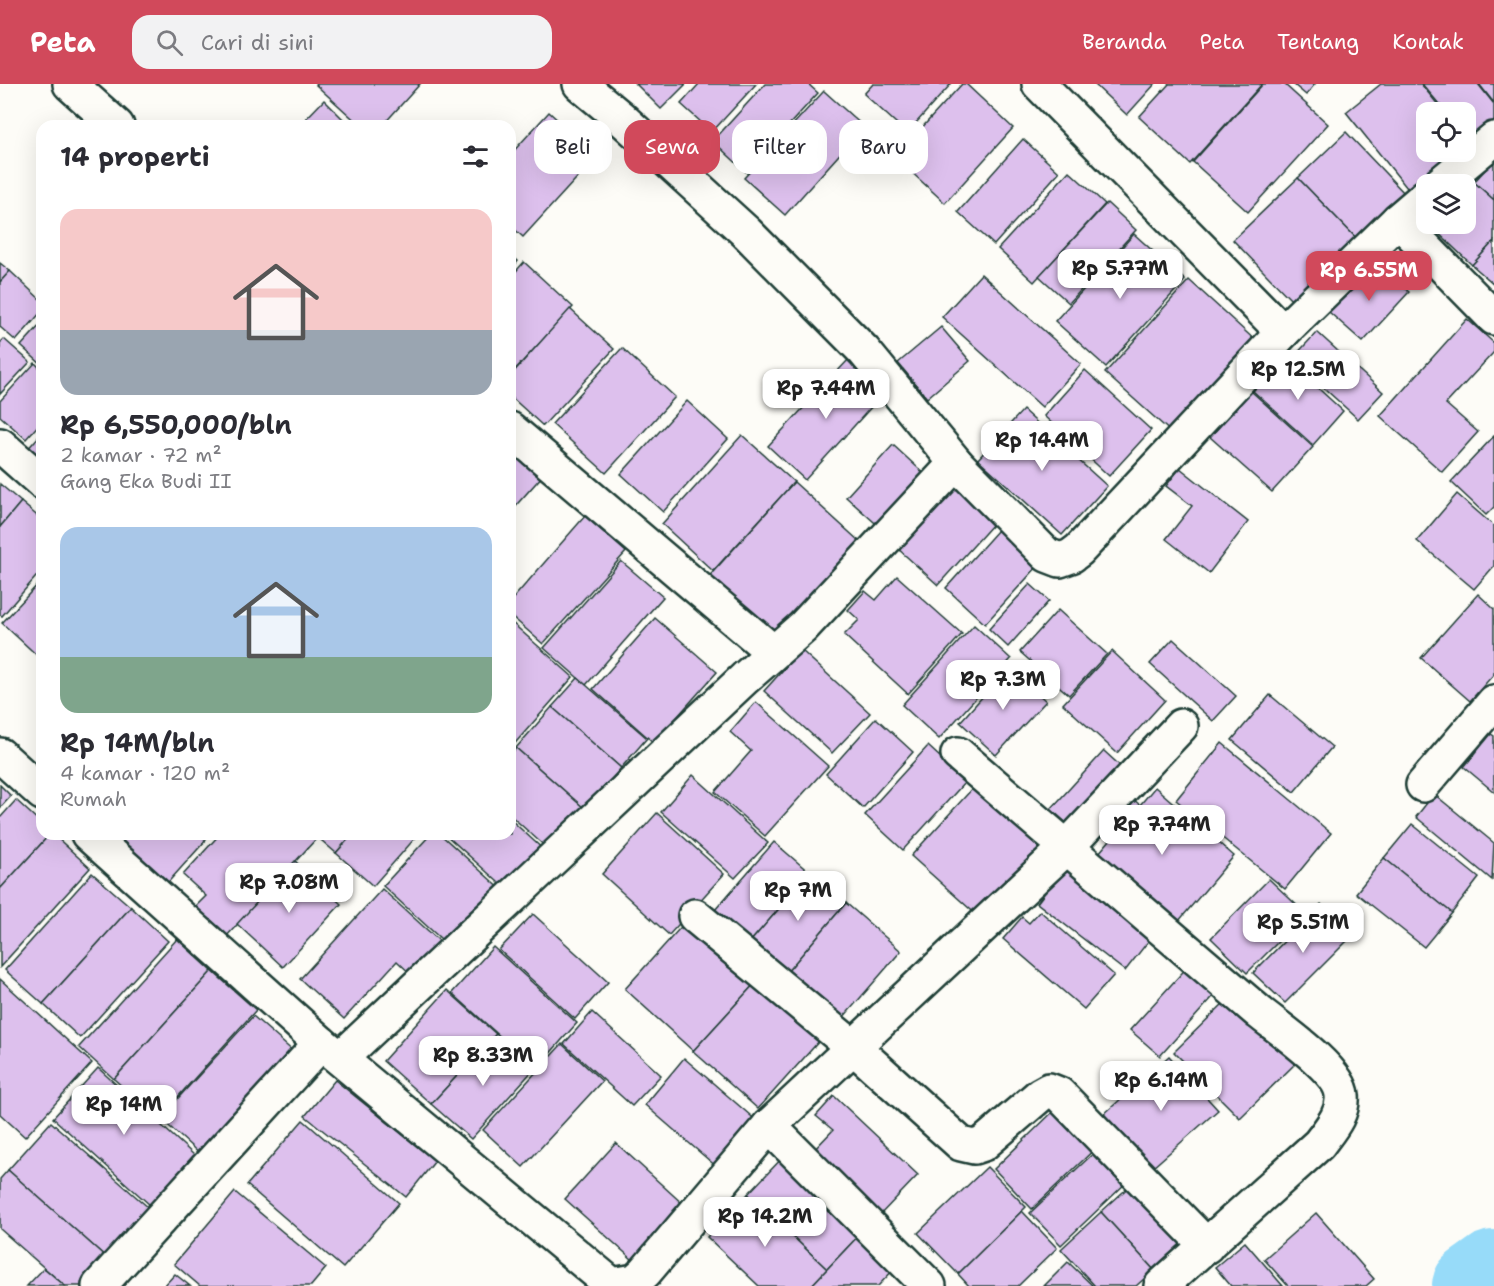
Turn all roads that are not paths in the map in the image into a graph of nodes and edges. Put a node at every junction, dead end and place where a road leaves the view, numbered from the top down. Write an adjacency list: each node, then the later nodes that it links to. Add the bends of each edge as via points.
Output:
1 (70, 84): 4 (street)
2 (580, 84): 13 (street, via 738,225 864,351)
3 (1039, 84): 10 (street)
4 (110, 120)
5 (1494, 139): 6 (street)
6 (1452, 174)
7 (1416, 205): 8 (street)
8 (1398, 220): 9 (street); 10 (street)
9 (1494, 318)
10 (1283, 332): 13 (street, via 1071,556 1060,560 1047,555)
11 (516, 434): 15 (street)
12 (0, 445): 14 (street)
13 (956, 464): 15 (street, via 803,627)
14 (36, 477)
15 (773, 652): 26 (street)
16 (1494, 702): 21 (street)
17 (1181, 726): 23 (street)
18 (958, 754): 23 (street)
19 (0, 755): 20 (street)
20 (36, 783)
21 (1423, 785)
22 (95, 840): 26 (street)
23 (1066, 848): 25 (street); 28 (street, via 1298,1043 1330,1072 1342,1092 1335,1123 1319,1144)
24 (695, 916): 25 (street)
25 (853, 1047): 27 (street); 28 (street, via 961,1144 974,1147 1040,1095 1049,1090 1059,1094)
26 (331, 1051): 27 (street, via 612,1286 636,1281 645,1272); 29 (street)
27 (769, 1126): 30 (street)
28 (1207, 1246): 31 (street)
29 (99, 1286)
30 (929, 1286)
31 (1161, 1286)

